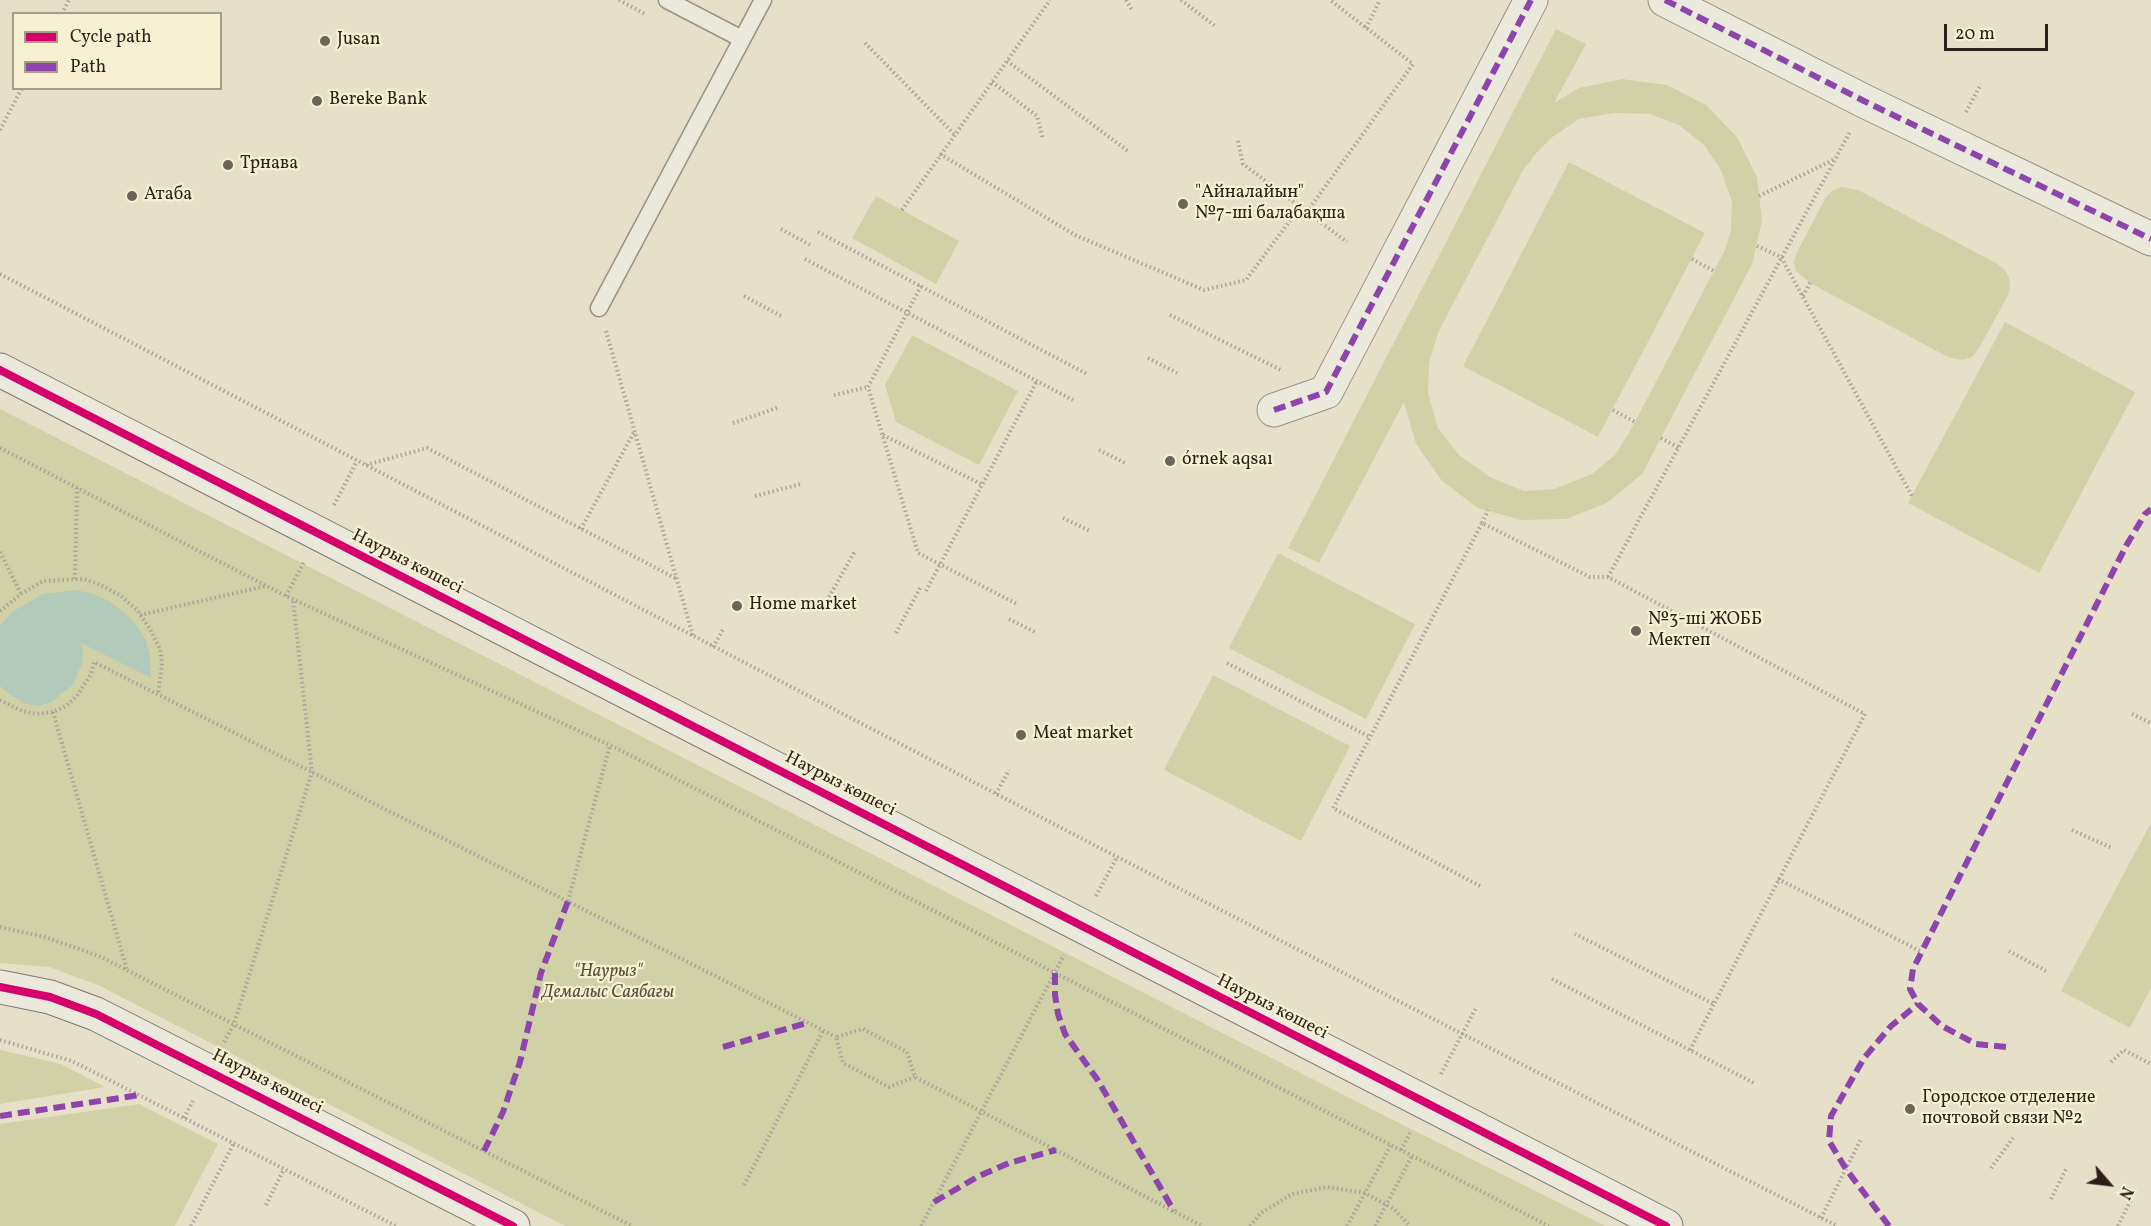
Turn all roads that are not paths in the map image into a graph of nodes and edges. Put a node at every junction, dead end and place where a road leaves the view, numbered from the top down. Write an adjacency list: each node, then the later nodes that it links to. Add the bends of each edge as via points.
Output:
1 (667, 0): 5 (lane)
2 (763, 0): 5 (lane)
3 (1531, 0): 9 (street, via 1326,392)
4 (1665, 0): 6 (street)
5 (742, 39): 7 (lane)
6 (2151, 239)
7 (599, 308)
8 (0, 370): 12 (street, Наурыз көшесі)
9 (1274, 410)
10 (0, 987): 11 (street, Наурыз көшесі, via 50,997 96,1014)
11 (513, 1226)
12 (1666, 1226)

